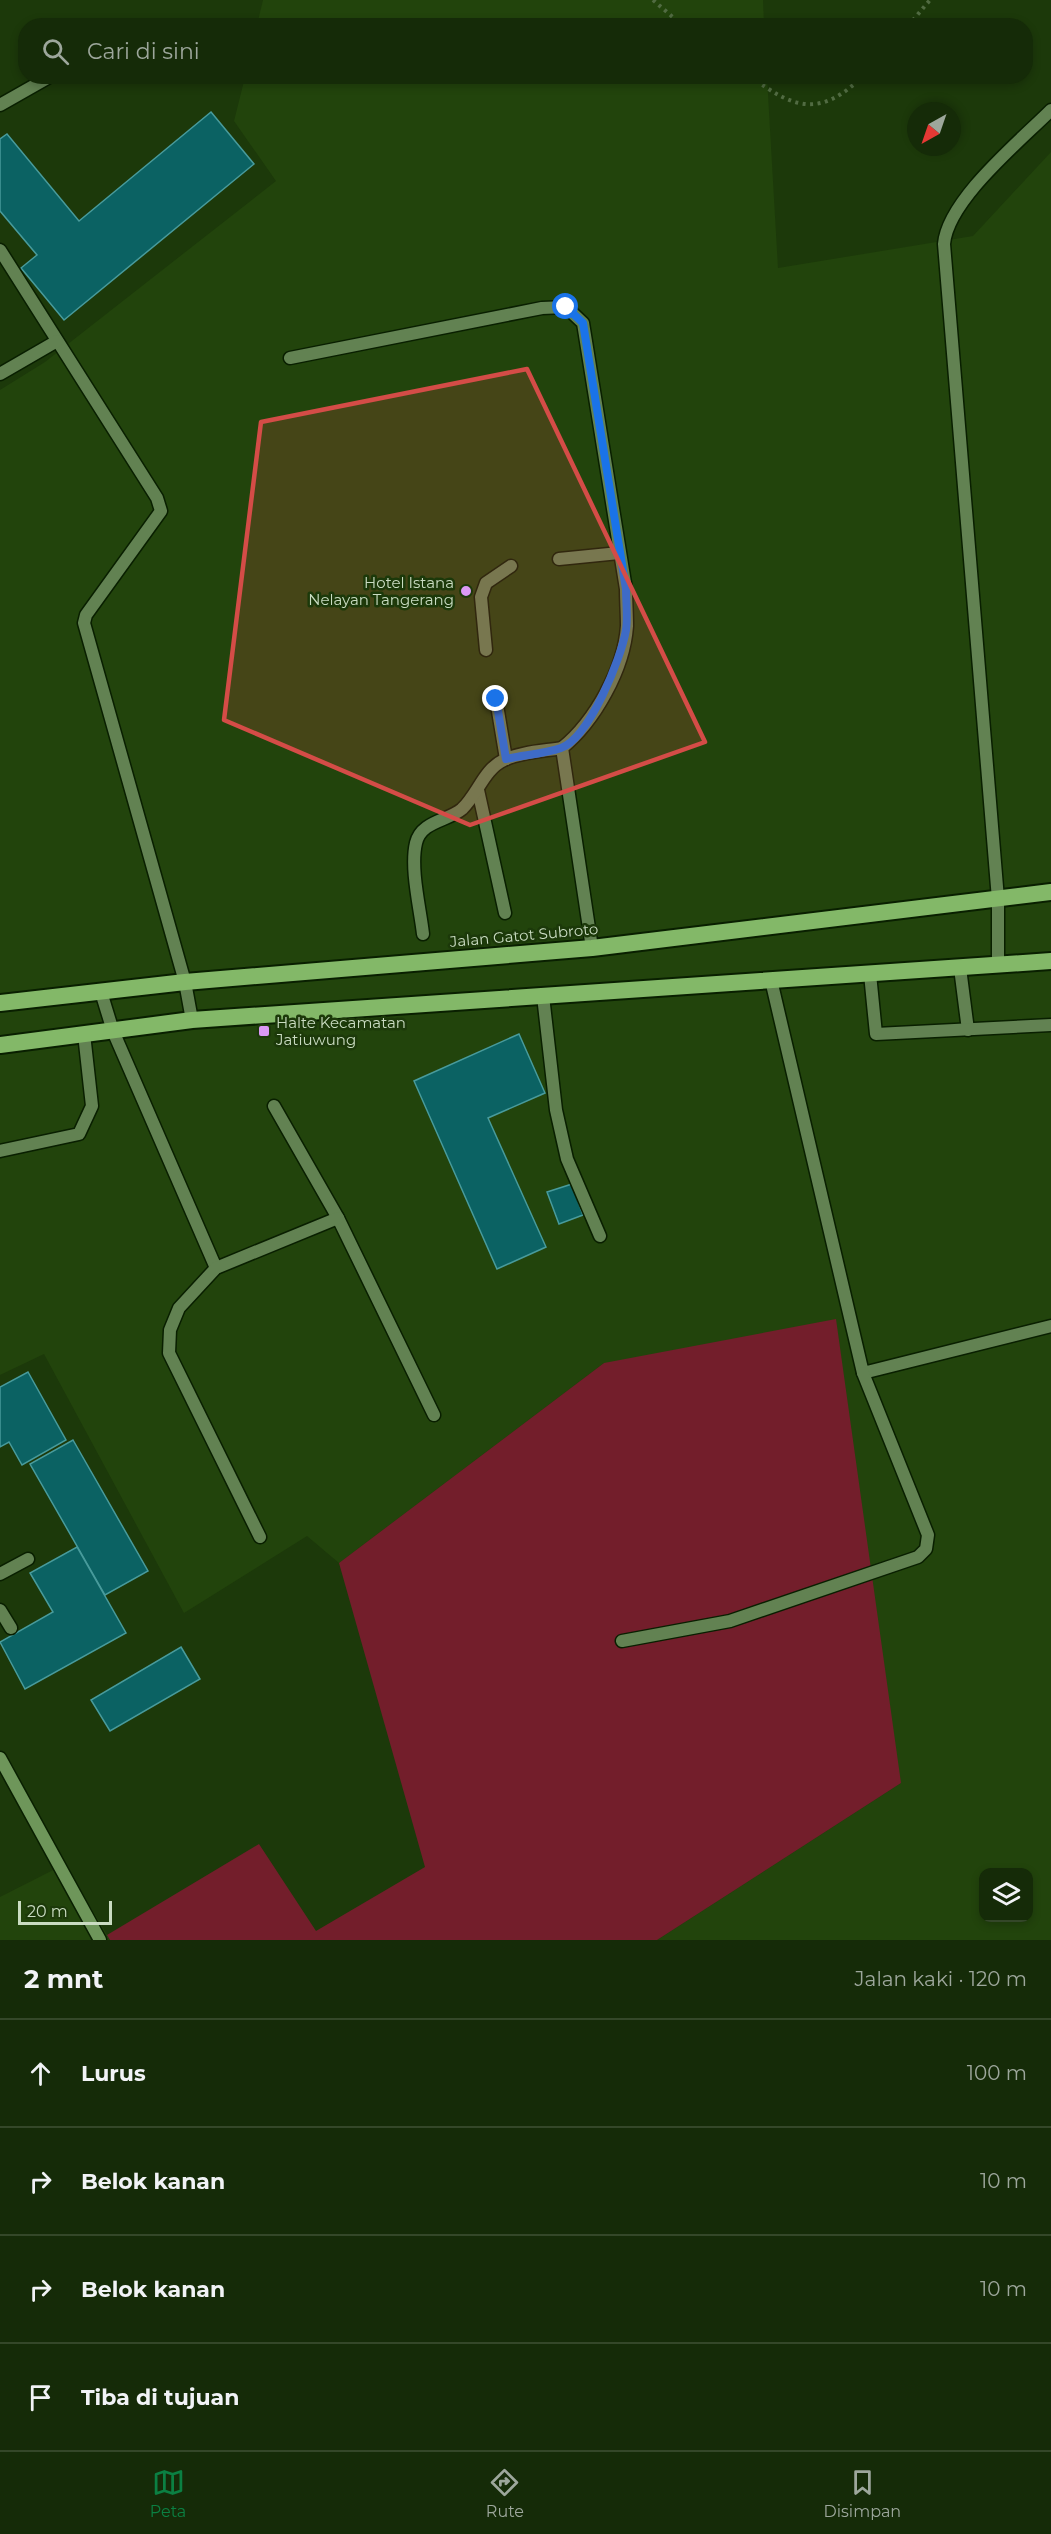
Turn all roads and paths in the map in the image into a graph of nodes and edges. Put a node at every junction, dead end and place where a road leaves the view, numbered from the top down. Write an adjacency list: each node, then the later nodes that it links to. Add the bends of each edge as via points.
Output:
1 (653, 0): 3 (path)
2 (930, 0): 4 (path)
3 (674, 18)
4 (915, 18)
5 (37, 84): 8 (street)
6 (761, 84): 7 (path, via 778,97 810,105 829,102)
7 (855, 84)
8 (0, 105)
9 (1051, 110): 23 (street, via 967,195 950,219 944,244)
10 (0, 250): 11 (street)
11 (57, 341): 13 (street); 32 (street, via 151,488 161,511 84,623)
12 (290, 358): 14 (street, via 542,308 566,307 583,323)
13 (0, 374)
14 (619, 553): 15 (street); 19 (street, via 626,589 627,628 618,664 589,718)
15 (559, 560)
16 (510, 566): 17 (street, via 486,583 481,597)
17 (486, 650)
18 (496, 699): 20 (street)
19 (562, 748): 20 (street); 26 (street)
20 (506, 759): 21 (street, via 495,765)
21 (477, 790): 24 (street); 25 (street, via 462,809 426,827 416,841 414,858)
22 (1051, 892): 23 (highway, Jalan Gatot Subroto)
23 (998, 899): 26 (highway, Jalan Gatot Subroto); 28 (street)
24 (506, 913)
25 (423, 934)
26 (592, 948): 32 (highway, Jalan Gatot Subroto)
27 (1051, 961): 28 (highway)
28 (998, 965): 29 (highway)
29 (960, 968): 30 (highway); 38 (street)
30 (870, 974): 31 (highway); 38 (street, via 876,1034)
31 (771, 980): 34 (highway); 48 (street)
32 (184, 982): 33 (highway, Jalan Gatot Subroto); 36 (street)
33 (100, 992): 35 (highway, Jalan Gatot Subroto); 39 (street)
34 (543, 996): 36 (highway); 45 (street, via 556,1110 567,1159)
35 (0, 1003)
36 (192, 1020): 39 (highway)
37 (1051, 1025): 38 (street)
38 (968, 1030)
39 (113, 1031): 40 (highway); 46 (street)
40 (84, 1034): 41 (highway); 43 (street, via 92,1106 79,1134)
41 (0, 1045)
42 (274, 1106): 44 (street)
43 (0, 1151)
44 (338, 1218): 46 (street); 49 (street)
45 (600, 1236)
46 (216, 1268): 50 (street, via 179,1308 170,1330 169,1353)
47 (1051, 1326): 48 (street)
48 (863, 1373): 55 (street, via 928,1535 926,1549 918,1557 730,1621)
49 (434, 1415)
50 (260, 1537)
51 (28, 1558): 52 (street)
52 (0, 1574)
53 (0, 1610): 54 (street)
54 (11, 1628)
55 (622, 1641)
56 (0, 1758): 57 (main road)
57 (100, 1940)

